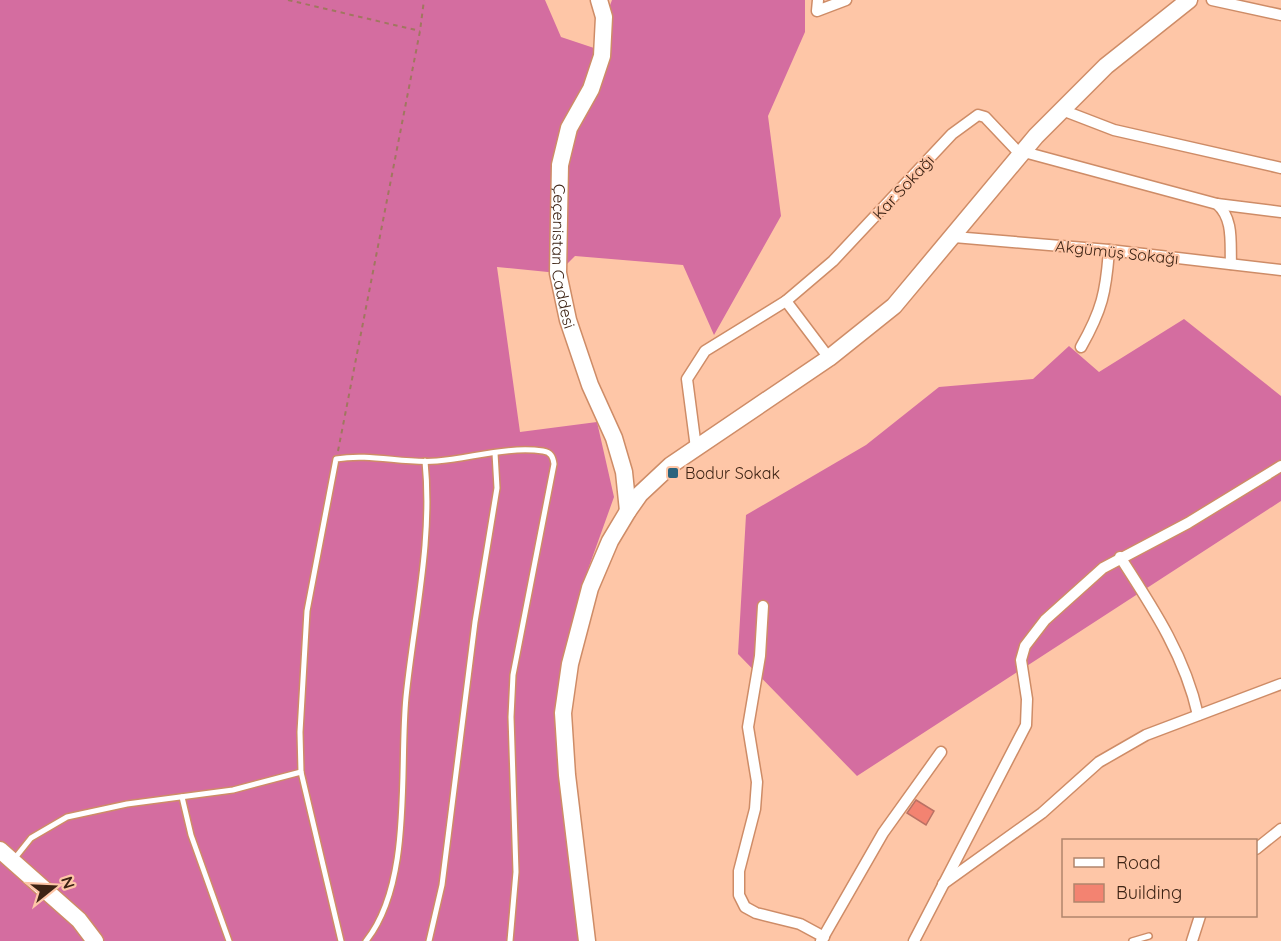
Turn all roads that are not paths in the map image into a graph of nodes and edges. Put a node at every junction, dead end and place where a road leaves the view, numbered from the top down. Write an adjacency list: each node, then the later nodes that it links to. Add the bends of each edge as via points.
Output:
1 (599, 0): 23 (street, Çeçenistan Caddesi, via 604,17 602,56 591,89 569,128 560,165 558,273 568,321 621,461)
2 (818, 0): 3 (street, via 817,11)
3 (846, 0)
4 (1189, 0): 7 (street, via 1106,66)
5 (1212, 0): 6 (street)
6 (1281, 15)
7 (1062, 110): 8 (street); 9 (street, via 1114,130)
8 (1022, 153): 10 (street); 12 (street); 16 (street, Kar Sokağı, via 985,117 969,119 834,261)
9 (1281, 168)
10 (1217, 204): 11 (street); 14 (street, via 1229,221)
11 (1281, 212)
12 (954, 237): 13 (street, Akgümüş Sokağı); 18 (street, via 894,306)
13 (1109, 250): 14 (street, Akgümüş Sokağı); 17 (street, via 1107,287 1098,316)
14 (1231, 264): 15 (street, Akgümüş Sokağı)
15 (1281, 270)
16 (786, 301): 18 (street); 19 (street, via 705,351 691,370 687,379)
17 (1081, 347)
18 (829, 358): 19 (street)
19 (696, 448): 23 (street, via 656,480)
20 (495, 453): 21 (lane); 42 (lane, via 496,488 442,885); 43 (lane, via 545,451 554,464 513,675 516,872)
21 (425, 461): 29 (lane, via 364,456 336,459 306,623); 41 (lane, via 427,543 406,700 399,846 386,903)
22 (1281, 466): 24 (street, via 1188,523)
23 (628, 511): 44 (street, via 590,588 570,664 563,713)
24 (1120, 557): 27 (street, via 1173,642 1191,683); 34 (street, via 1045,620 1025,646 1021,660 1026,725)
25 (763, 606): 37 (street, via 760,656 748,727 757,782 756,809 739,871 740,895 745,907 756,913 800,924)
26 (1281, 684): 27 (street)
27 (1198, 716): 34 (street, via 1146,735 1099,762 1042,813)
28 (940, 752): 37 (street, via 883,833)
29 (301, 772): 30 (lane, via 252,786); 40 (lane)
30 (182, 797): 33 (lane, via 67,817); 39 (lane, via 191,835)
31 (1281, 829): 32 (street)
32 (1257, 848)
33 (6, 856): 38 (street, via 79,920)
34 (941, 886): 45 (street)
35 (1199, 917): 47 (street)
36 (1149, 936): 46 (lane)
37 (822, 939)
38 (95, 941)
39 (229, 941)
40 (341, 941)
41 (366, 941)
42 (429, 941)
43 (510, 941)
44 (587, 941)
45 (914, 941)
46 (1132, 941)
47 (1192, 941)

